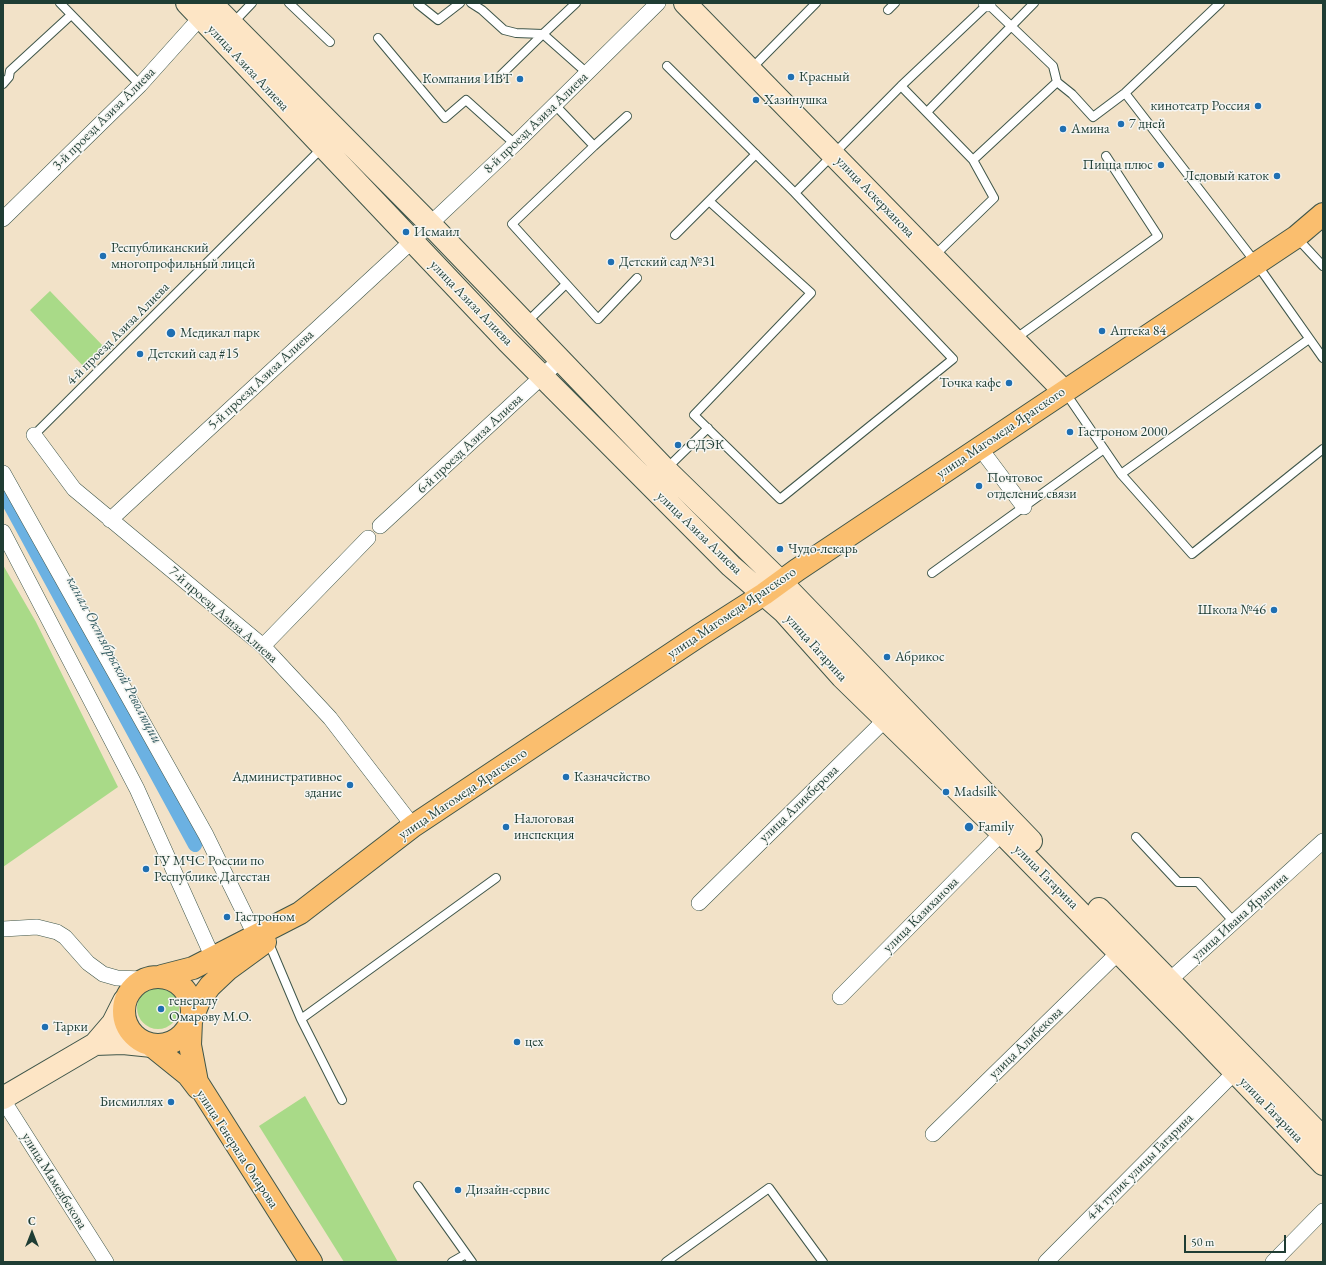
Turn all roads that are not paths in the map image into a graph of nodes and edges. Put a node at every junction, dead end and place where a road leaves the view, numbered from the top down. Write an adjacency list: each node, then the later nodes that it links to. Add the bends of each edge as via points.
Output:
1 (60, 3): 17 (lane)
2 (252, 3): 18 (lane)
3 (289, 3): 22 (lane)
4 (460, 3): 13 (lane, via 438,20)
5 (471, 3): 20 (lane, via 504,30)
6 (576, 3): 20 (lane)
7 (658, 3): 26 (street, 8-й проезд Азиза Алиева)
8 (686, 3): 25 (main road, улица Аскерханова)
9 (816, 3): 25 (lane)
10 (895, 3): 16 (lane)
11 (1034, 3): 19 (lane)
12 (1220, 3): 32 (lane)
13 (418, 4)
14 (987, 4): 19 (lane); 31 (lane)
15 (200, 8): 18 (main road, улица Азиза Алиева); 30 (street, 3-й проезд Азиза Алиева); 36 (main road, улица Азиза Алиева)
16 (888, 10)
17 (71, 15): 24 (lane); 30 (lane)
18 (232, 25): 36 (main road, улица Азиза Алиева)
19 (1011, 27): 28 (lane, via 1053,66); 34 (lane)
20 (543, 34): 26 (lane); 27 (lane)
21 (378, 38): 37 (lane, via 445,118 466,100)
22 (330, 42)
23 (667, 66): 39 (lane)
24 (7, 69): 29 (lane, via 9,77)
25 (750, 69): 40 (main road, улица Аскерханова)
26 (587, 73): 33 (street, 8-й проезд Азиза Алиева)
27 (501, 75)
28 (1057, 82): 32 (lane, via 1093,117); 42 (lane)
29 (3, 84)
30 (140, 85): 46 (street, 3-й проезд Азиза Алиева)
31 (901, 86): 34 (lane); 40 (lane)
32 (1125, 93): 53 (lane)
33 (555, 105): 37 (street, 8-й проезд Азиза Алиева); 38 (lane)
34 (926, 112): 42 (lane)
35 (627, 116): 38 (lane)
36 (331, 140): 47 (main road, улица Азиза Алиева); 51 (main road, улица Азиза Алиева); 65 (lane, 4-й проезд Азиза Алиева)
37 (515, 144): 47 (street, 8-й проезд Азиза Алиева)
38 (594, 146): 56 (lane, via 512,224)
39 (756, 154): 43 (lane); 44 (lane)
40 (832, 154): 43 (lane); 52 (main road, улица Аскерханова)
41 (1106, 156): 59 (lane, via 1158,236)
42 (973, 160): 52 (lane, via 994,198)
43 (795, 193): 64 (lane, via 953,359 780,499)
44 (709, 201): 49 (lane); 64 (lane, via 811,293 694,415)
45 (1323, 214): 50 (main road, улица Магомеда Ярагского)
46 (3, 219)
47 (430, 224): 51 (street, 8-й проезд Азиза Алиева); 57 (main road, улица Азиза Алиева)
48 (1323, 232): 50 (main road, улица Магомеда Ярагского)
49 (675, 235)
50 (1296, 237): 53 (main road, улица Магомеда Ярагского); 54 (lane)
51 (412, 241): 62 (main road, улица Азиза Алиева); 73 (street, 5-й проезд Азиза Алиева)
52 (933, 257): 59 (main road, улица Аскерханова)
53 (1256, 263): 58 (lane); 63 (main road, улица Магомеда Ярагского)
54 (1323, 266)
55 (637, 278): 56 (lane, via 598,319)
56 (566, 284): 57 (lane)
57 (525, 324): 61 (main road, улица Азиза Алиева)
58 (1310, 339): 60 (lane); 71 (lane)
59 (1014, 340): 63 (main road, улица Аскерханова)
60 (1323, 358)
61 (560, 360): 62 (street, 6-й проезд Азиза Алиева); 69 (main road, улица Азиза Алиева)
62 (543, 377): 74 (street, 6-й проезд Азиза Алиева); 78 (main road, улица Азиза Алиева, via 732,566)
63 (1064, 391): 66 (main road, улица Магомеда Ярагского); 67 (lane)
64 (708, 428): 69 (lane)
65 (34, 435): 73 (street, 7-й проезд Азиза Алиева, via 74,489)
66 (980, 448): 72 (street); 78 (main road, улица Магомеда Ярагского)
67 (1104, 449): 71 (lane); 72 (lane)
68 (1323, 449): 71 (lane, via 1192,554)
69 (665, 469): 78 (main road, улица Азиза Алиева)
70 (3, 473): 89 (street)
71 (1121, 474)
72 (1024, 507): 77 (lane)
73 (110, 520): 79 (street, 7-й проезд Азиза Алиева)
74 (380, 526)
75 (3, 532): 91 (street, via 137,789)
76 (368, 538): 79 (street)
77 (932, 573)
78 (773, 588): 80 (main road, улица Гагарина); 81 (main road, улица Магомеда Ярагского)
79 (263, 646): 81 (street, 7-й проезд Азиза Алиева, via 330,718)
80 (893, 713): 82 (main road, улица Гагарина); 86 (street, улица Аликберова); 93 (main road, улица Гагарина)
81 (413, 826): 89 (main road, улица Магомеда Ярагского, via 300,913)
82 (1002, 833): 90 (main road, улица Гагарина); 94 (street, улица Казиханова)
83 (1136, 837): 87 (lane, via 1178,882 1198,882)
84 (1323, 842): 87 (street, улица Ивана Ярыгина)
85 (496, 878): 96 (lane)
86 (699, 902)
87 (1234, 922): 93 (street, улица Ивана Ярыгина)
88 (3, 929): 92 (street, via 37,927 57,932 103,974 117,978)
89 (261, 938): 91 (main road, улица Магомеда Ярагского); 96 (lane); 97 (main road, via 250,955 228,969 210,986 199,1002)
90 (1119, 952): 93 (main road, улица Гагарина); 103 (street, улица Алибекова)
91 (213, 958): 92 (main road, улица Магомеда Ярагского, via 193,968)
92 (153, 978): 95 (main road, via 136,983); 97 (main road, via 177,982 186,990 192,1002)
93 (1163, 986): 100 (main road, улица Гагарина); 104 (main road, улица Гагарина)
94 (840, 997)
95 (124, 1001): 98 (main road, via 113,1023); 99 (main road, via 123,1015 128,1028 135,1037)
96 (301, 1019): 102 (lane)
97 (191, 1022): 99 (main road, via 184,1034 176,1040); 110 (main road, улица Генерала Омарова, via 190,1045 197,1082)
98 (95, 1044): 99 (main road); 101 (main road)
99 (152, 1046): 110 (main road, улица Генерала Омарова, via 194,1082)
100 (1235, 1072): 105 (main road, улица Гагарина); 115 (street, 4-й тупик улицы Гагарина)
101 (3, 1099): 109 (street, улица Мамедбекова)
102 (342, 1100)
103 (933, 1134)
104 (1323, 1138)
105 (1323, 1164)
106 (418, 1186): 108 (lane)
107 (1323, 1211): 116 (street)
108 (466, 1254): 111 (lane); 112 (lane)
109 (106, 1262)
110 (310, 1262)
111 (452, 1262)
112 (472, 1262)
113 (666, 1262): 114 (lane, via 770,1188)
114 (823, 1262)
115 (1046, 1262)
116 (1273, 1262)

